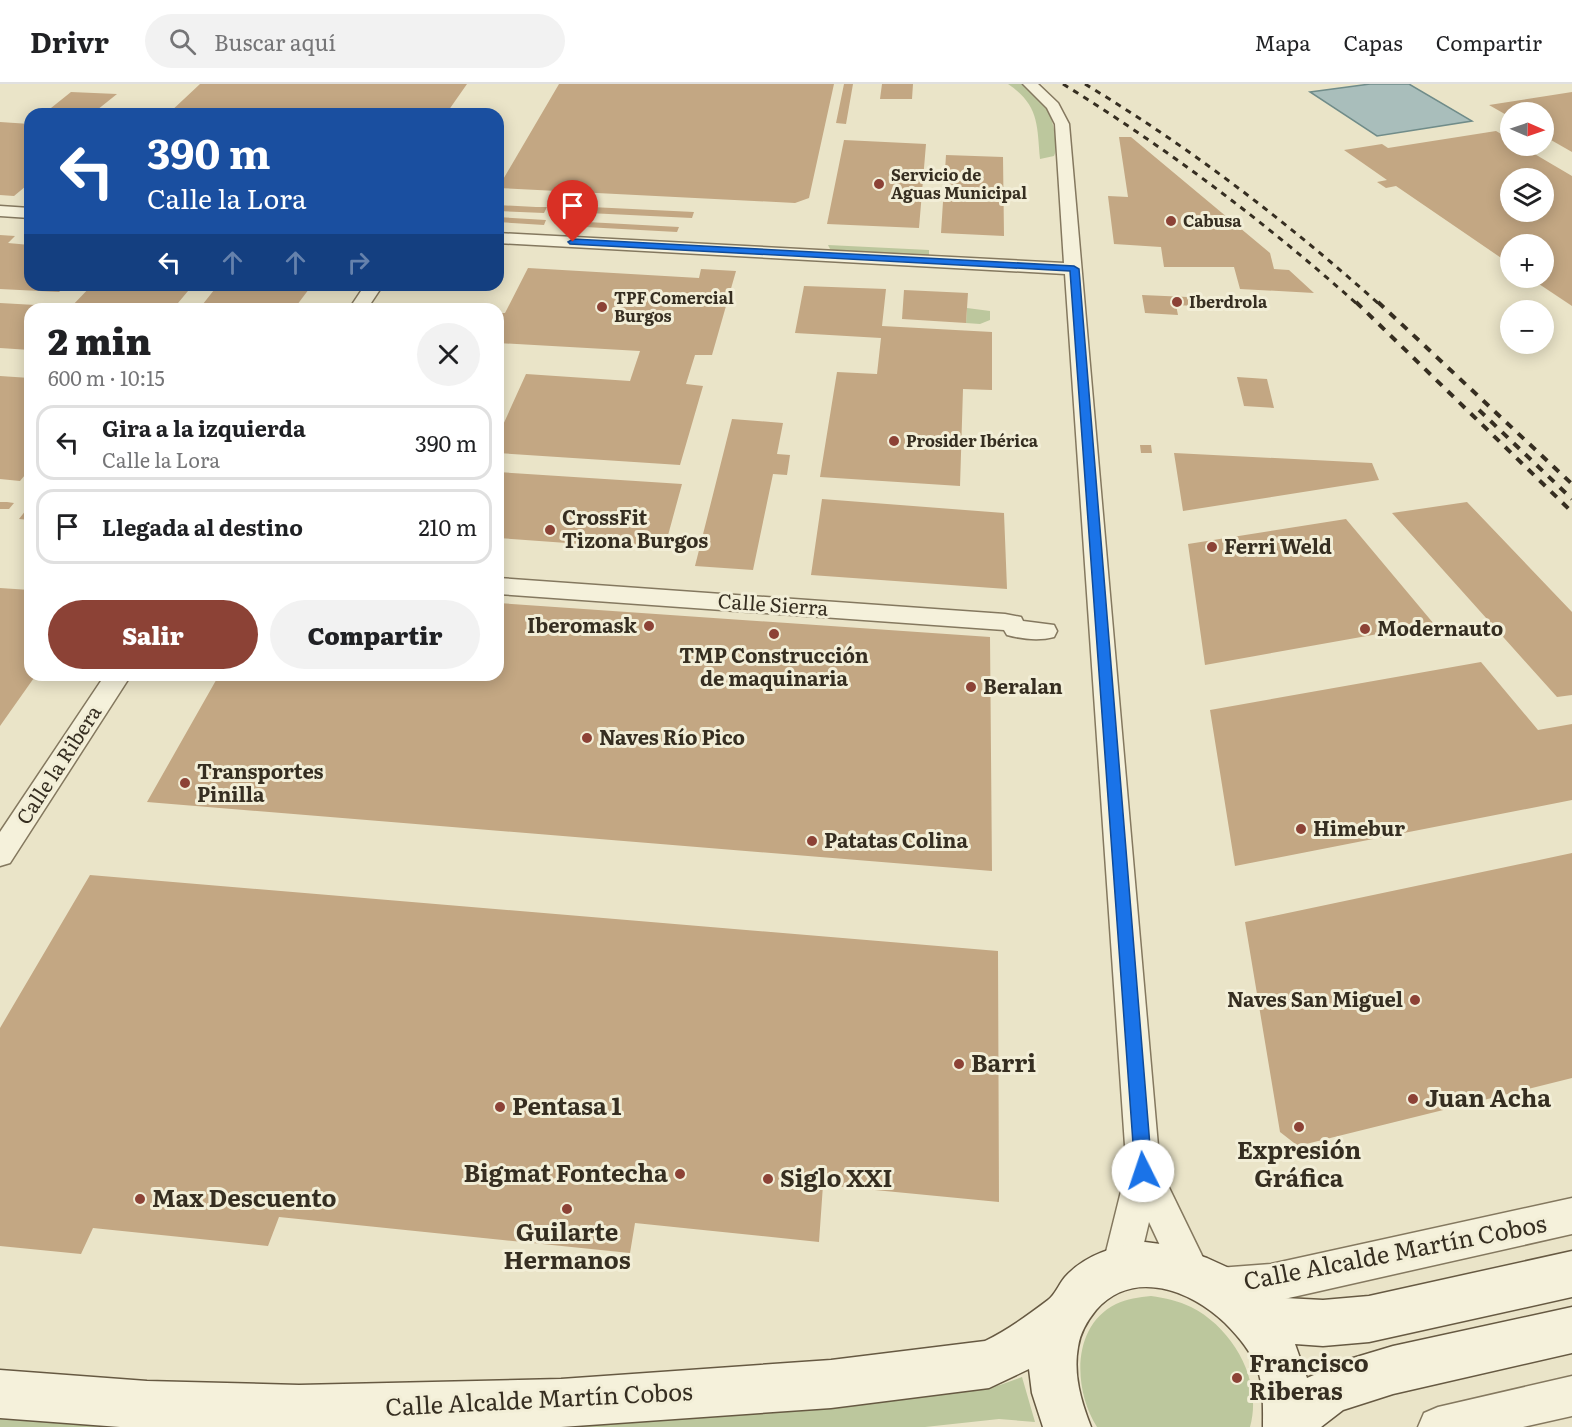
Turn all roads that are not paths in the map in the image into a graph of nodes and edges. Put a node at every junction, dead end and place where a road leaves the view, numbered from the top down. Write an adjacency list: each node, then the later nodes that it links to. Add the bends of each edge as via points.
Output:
1 (1030, 84): 5 (street, via 1053,106 1062,124)
2 (0, 211): 3 (street)
3 (24, 213)
4 (504, 238): 6 (street)
5 (1072, 247): 6 (street, via 1053,260); 7 (street)
6 (1024, 266): 7 (street); 8 (street)
7 (1074, 269): 8 (street)
8 (1077, 296): 13 (street)
9 (504, 586): 10 (street, Calle Sierra, via 1005,622 1016,629)
10 (1045, 631)
11 (114, 681): 12 (street, Calle la Ribera)
12 (0, 855)
13 (1143, 1171): 15 (street); 17 (street)
14 (1572, 1216): 17 (street, Calle Alcalde Martín Cobos, via 1271,1283)
15 (1120, 1268): 17 (main road, via 1155,1264); 18 (main road, via 1086,1286)
16 (1572, 1274): 19 (main road, Calle Alcalde Martín Cobos, via 1369,1319 1323,1323)
17 (1205, 1280): 19 (main road)
18 (1062, 1317): 21 (main road, Calle Alcalde Martín Cobos, via 1021,1348 989,1364 831,1384 561,1403 299,1409 147,1405); 23 (main road, via 1054,1344 1052,1373)
19 (1253, 1319): 24 (main road, via 1276,1355 1288,1396)
20 (1572, 1330): 25 (main road, via 1353,1382 1327,1392 1305,1409)
21 (0, 1394)
22 (1572, 1396): 26 (street)
23 (1067, 1427)
24 (1287, 1427)
25 (1293, 1427)
26 (1438, 1427)

